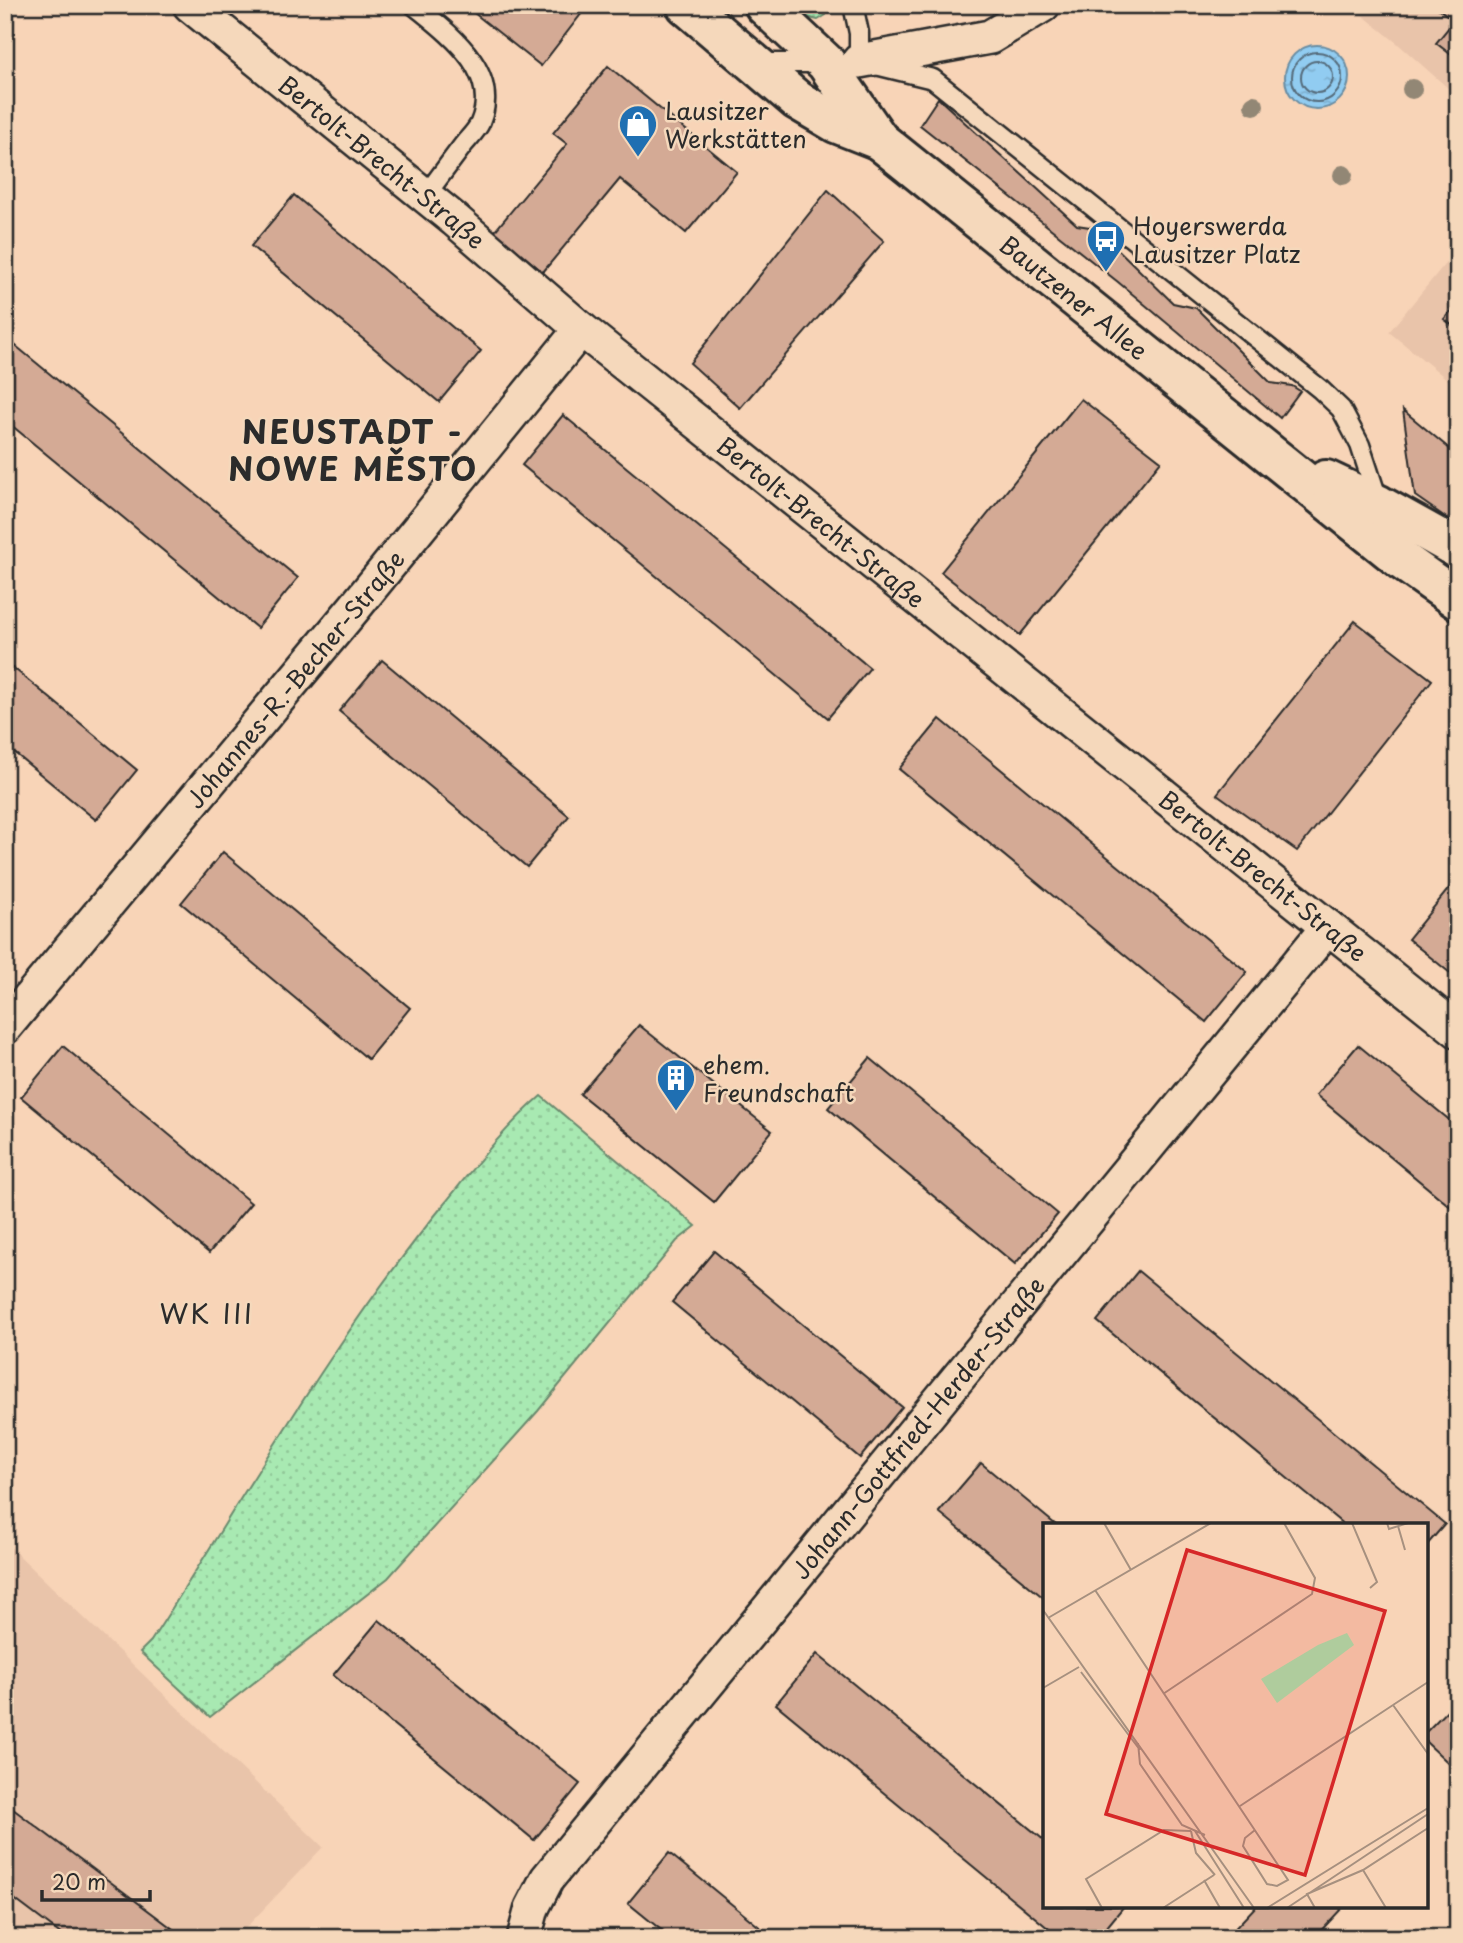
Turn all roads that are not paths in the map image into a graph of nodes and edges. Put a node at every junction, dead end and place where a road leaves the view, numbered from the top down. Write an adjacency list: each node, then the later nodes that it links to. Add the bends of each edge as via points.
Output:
1 (190, 5): 10 (street, Bertolt-Brecht-Straße)
2 (414, 5): 10 (lane, via 454,37 475,62 483,85 480,124)
3 (686, 5): 7 (street, Bautzener Allee)
4 (764, 5): 8 (street, Bautzener Allee)
5 (853, 5): 8 (lane, via 859,33)
6 (1043, 5): 8 (street, via 990,37)
7 (754, 62): 8 (lane); 9 (street, Bautzener Allee, via 797,100 836,123)
8 (842, 62): 9 (street, Bautzener Allee); 13 (lane, via 933,79 1320,389 1341,409 1360,444)
9 (879, 140): 12 (street, Bautzener Allee)
10 (425, 196): 11 (street, Bertolt-Brecht-Straße)
11 (581, 329): 17 (street, Bertolt-Brecht-Straße); 18 (street, Johannes-R.-Becher-Straße)
12 (1270, 454): 13 (street, Bautzener Allee); 15 (street, Bautzener Allee)
13 (1379, 505): 14 (street, Bautzener Allee); 15 (lane)
14 (1458, 549)
15 (1403, 561): 16 (street, Bautzener Allee)
16 (1458, 600)
17 (1328, 927): 19 (street, Bertolt-Brecht-Straße); 20 (street, Johann-Gottfried-Herder-Straße, via 547,1879)
18 (5, 1027)
19 (1458, 1031)
20 (524, 1938)

